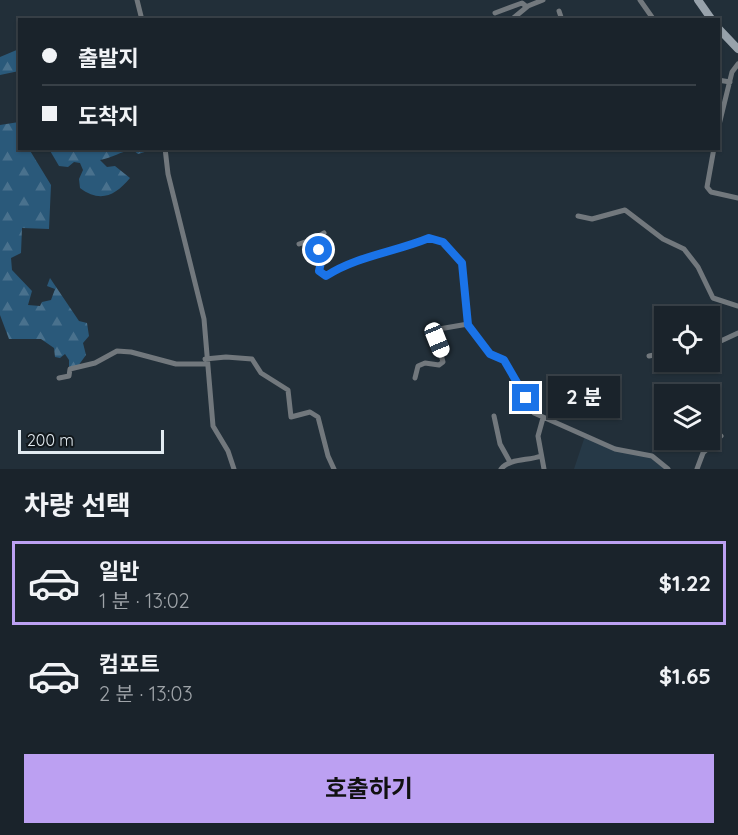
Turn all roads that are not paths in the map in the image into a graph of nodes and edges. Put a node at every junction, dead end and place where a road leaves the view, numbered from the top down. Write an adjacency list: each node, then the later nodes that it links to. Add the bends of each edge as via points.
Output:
1 (137, 0): 8 (street)
2 (543, 0): 5 (street)
3 (640, 0): 11 (street)
4 (698, 0): 12 (main road)
5 (527, 7): 7 (street, via 522,3); 9 (street)
6 (559, 11): 10 (street)
7 (495, 13)
8 (141, 18)
9 (513, 18)
10 (561, 18)
11 (653, 18)
12 (711, 18)
13 (720, 31): 14 (main road)
14 (738, 49)
15 (738, 64): 17 (street)
16 (720, 80): 17 (street)
17 (729, 82): 18 (street)
18 (720, 120)
19 (165, 150): 32 (street, via 202,311)
20 (714, 150): 21 (street, via 707,187 711,192)
21 (738, 198)
22 (578, 216): 26 (street, via 592,219 625,210 663,240 684,249 713,298)
23 (324, 233): 24 (street)
24 (314, 239): 25 (street); 27 (street, via 322,258 319,271 326,276 346,263 435,238 462,263)
25 (299, 244)
26 (738, 306)
27 (468, 324): 34 (street, via 438,329 443,362 418,366); 36 (street, via 490,354 504,360 534,413)
28 (738, 333): 29 (street)
29 (720, 341)
30 (654, 355): 31 (street)
31 (649, 356)
32 (206, 361): 33 (street, via 176,364 117,351 95,363 70,369 69,376); 40 (street, via 213,426); 41 (street, via 226,357 252,359 261,373 285,387 291,417 310,412 318,417)
33 (59, 378)
34 (415, 378)
35 (494, 416): 39 (street, via 500,444)
36 (543, 418): 38 (street, via 538,436); 44 (street, via 615,449 652,456)
37 (721, 436): 45 (street, via 703,453)
38 (541, 456): 39 (street); 43 (street)
39 (510, 462): 42 (street)
40 (234, 469)
41 (334, 469)
42 (501, 469)
43 (544, 469)
44 (668, 469)
45 (697, 469)

